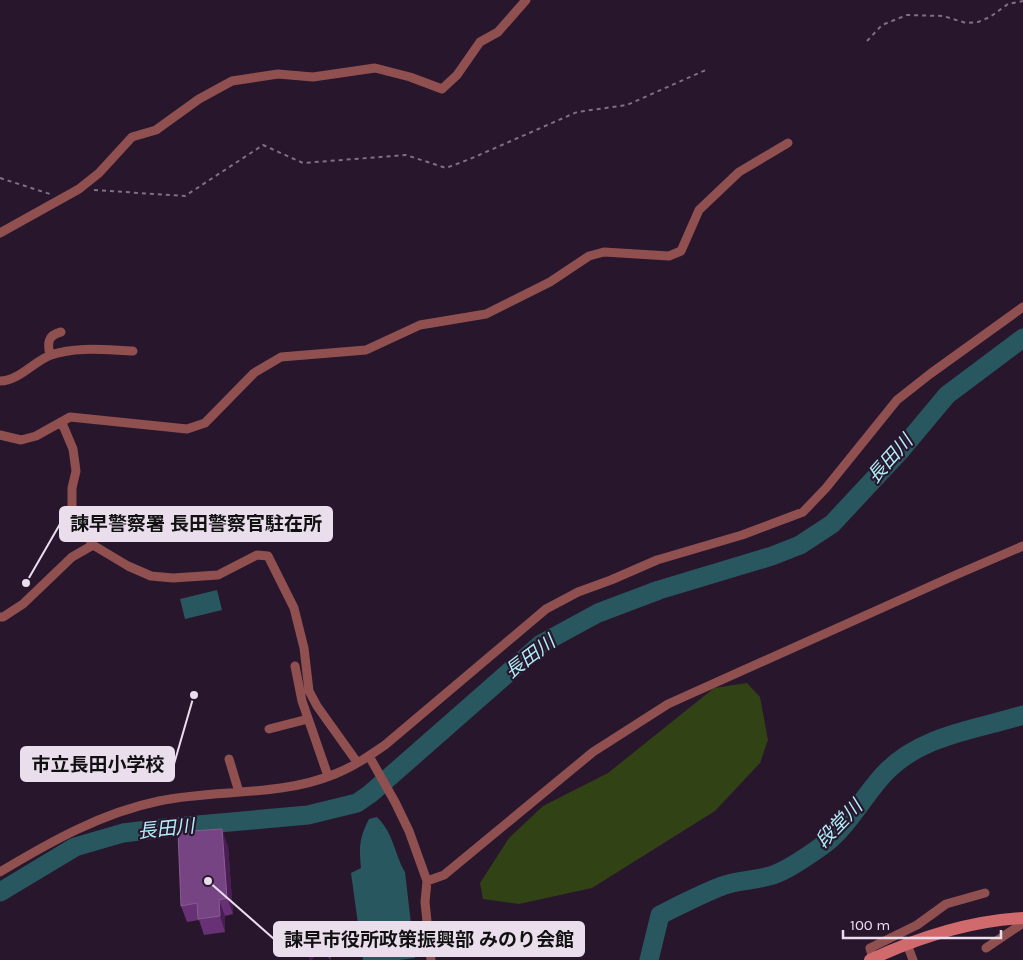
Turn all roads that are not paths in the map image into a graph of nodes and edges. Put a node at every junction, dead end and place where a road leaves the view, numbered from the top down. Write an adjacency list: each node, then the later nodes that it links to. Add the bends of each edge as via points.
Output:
1 (526, 0): 3 (street, via 498,32 480,42 457,75 442,89 374,68 313,77 278,74 232,81 200,98 156,130 132,137 100,173 79,189)
2 (788, 143): 9 (street, via 739,172 699,210 681,251 669,256 604,252 589,256 550,282 486,314 420,325 366,350 281,357 254,374 205,423 187,429 70,417)
3 (0, 233)
4 (1023, 307): 18 (street, via 897,400 803,512 742,535 657,560 546,608)
5 (61, 332): 7 (street, via 49,338)
6 (132, 351): 7 (street, via 70,351)
7 (50, 355): 8 (street, via 8,381)
8 (0, 381)
9 (62, 423): 10 (street, via 21,440); 11 (street, via 73,448 76,471 72,506)
10 (0, 435)
11 (94, 546): 13 (street, via 72,557 23,604); 19 (street, via 151,576 173,578 218,575 257,555 268,556 294,608 310,691)
12 (1023, 546): 23 (street, via 668,704 593,752 444,875)
13 (0, 617)
14 (295, 666): 15 (street)
15 (308, 719): 16 (street); 20 (street)
16 (269, 729)
17 (229, 759): 21 (street)
18 (370, 760): 19 (street); 23 (street, via 409,831)
19 (357, 762): 20 (street)
20 (328, 776): 21 (street, via 303,784)
21 (239, 792): 22 (street, via 158,801 93,821)
22 (0, 872)
23 (427, 881): 30 (street, via 425,902)
24 (985, 893): 29 (street, via 946,904 917,925 870,948)
25 (1023, 918): 27 (main road, via 975,923)
26 (1023, 923): 28 (street)
27 (907, 944): 29 (main road); 31 (street)
28 (986, 948)
29 (872, 959)
30 (431, 960)
31 (913, 960)

